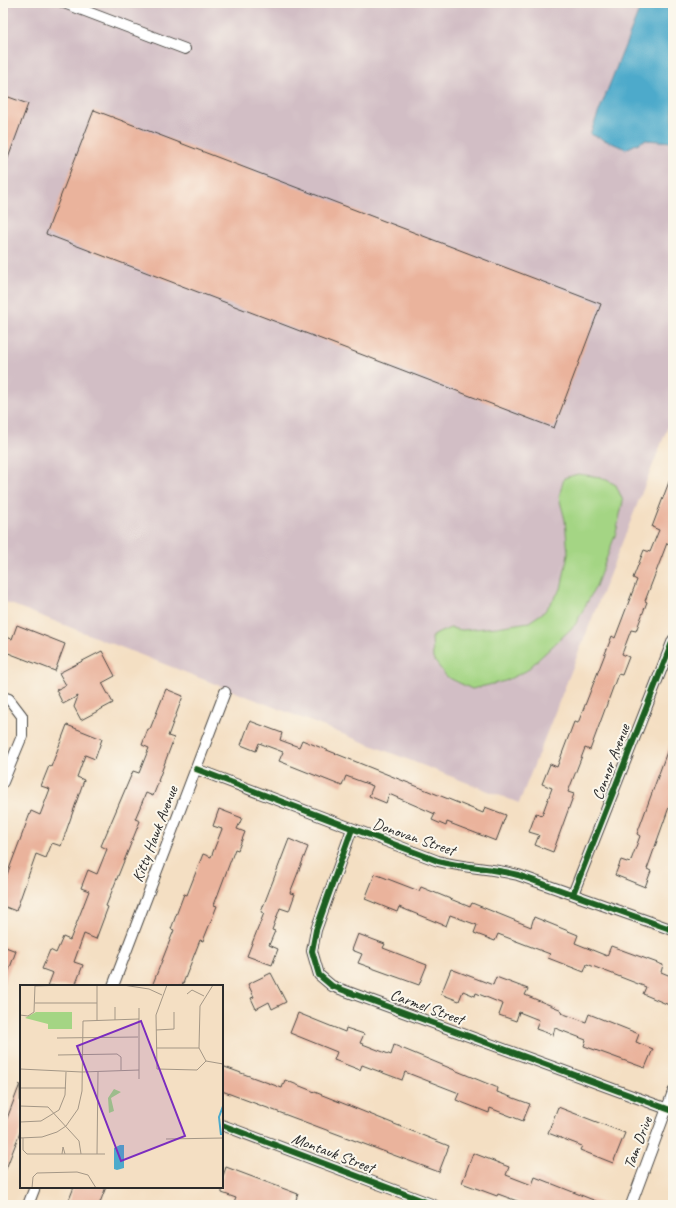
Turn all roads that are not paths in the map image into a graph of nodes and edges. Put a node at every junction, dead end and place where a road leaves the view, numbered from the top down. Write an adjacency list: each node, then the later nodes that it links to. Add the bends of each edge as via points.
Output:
1 (64, 3): 2 (street)
2 (185, 49)
3 (673, 640): 9 (street, Connor Avenue)
4 (225, 692): 6 (street, Kitty Hawk Avenue)
5 (3, 697): 7 (street, via 9,699 22,716 22,736)
6 (196, 769): 8 (street, Donovan Street); 11 (street, Kitty Hawk Avenue)
7 (3, 782)
8 (352, 829): 9 (street, Donovan Street, via 438,862 494,869); 13 (street, Carmel Street, via 316,930 312,951 319,975 332,986)
9 (573, 894): 10 (street, Donovan Street)
10 (673, 930)
11 (112, 985)
12 (673, 1092): 13 (street, Tam Drive)
13 (670, 1110): 18 (street, Tam Drive)
14 (223, 1125): 17 (street, Montauk Street)
15 (35, 1188): 16 (street)
16 (28, 1205)
17 (434, 1205)
18 (631, 1205)

